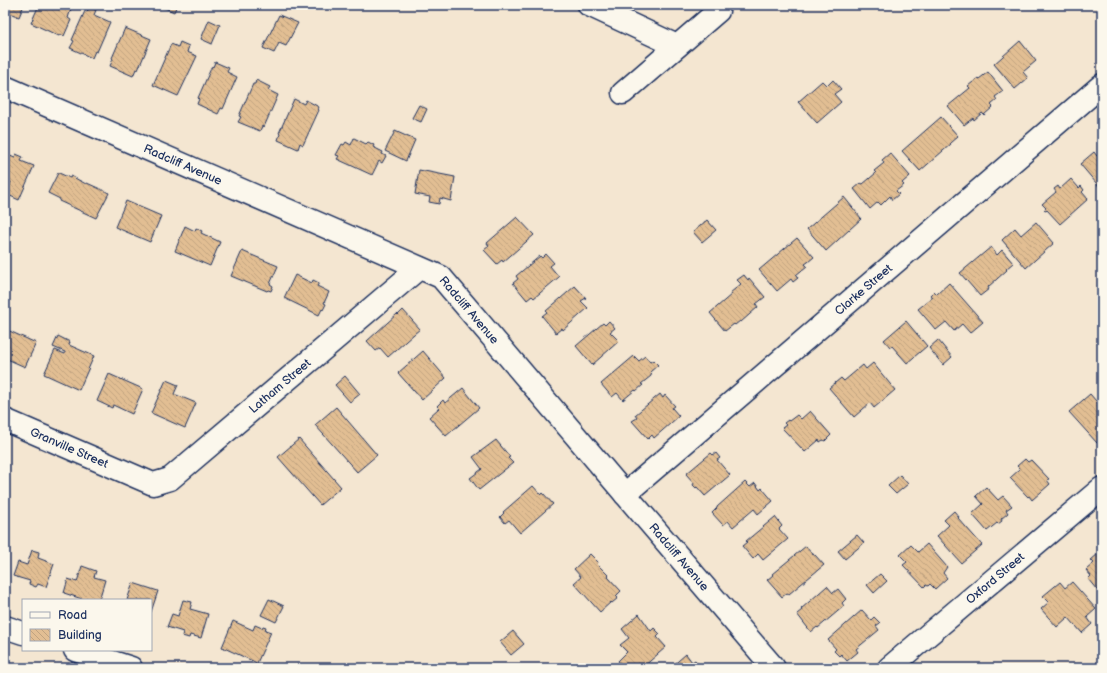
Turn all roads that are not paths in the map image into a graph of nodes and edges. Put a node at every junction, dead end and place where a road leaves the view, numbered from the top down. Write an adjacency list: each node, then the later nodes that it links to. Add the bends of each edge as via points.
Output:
1 (589, 5): 3 (street)
2 (718, 11): 3 (street)
3 (677, 46): 6 (street)
4 (1102, 85): 11 (street, Clarke Street)
5 (5, 87): 7 (street, Radcliff Avenue)
6 (623, 93)
7 (419, 268): 9 (street, Latham Street, via 170,478 153,484); 11 (street, Radcliff Avenue, via 441,277)
8 (5, 420): 9 (street, Granville Street)
9 (133, 476)
10 (1102, 488): 17 (street, Oxford Street)
11 (625, 494): 16 (street, Radcliff Avenue)
12 (5, 627): 13 (street)
13 (22, 633)
14 (78, 651): 15 (street)
15 (131, 668)
16 (774, 668)
17 (889, 668)

